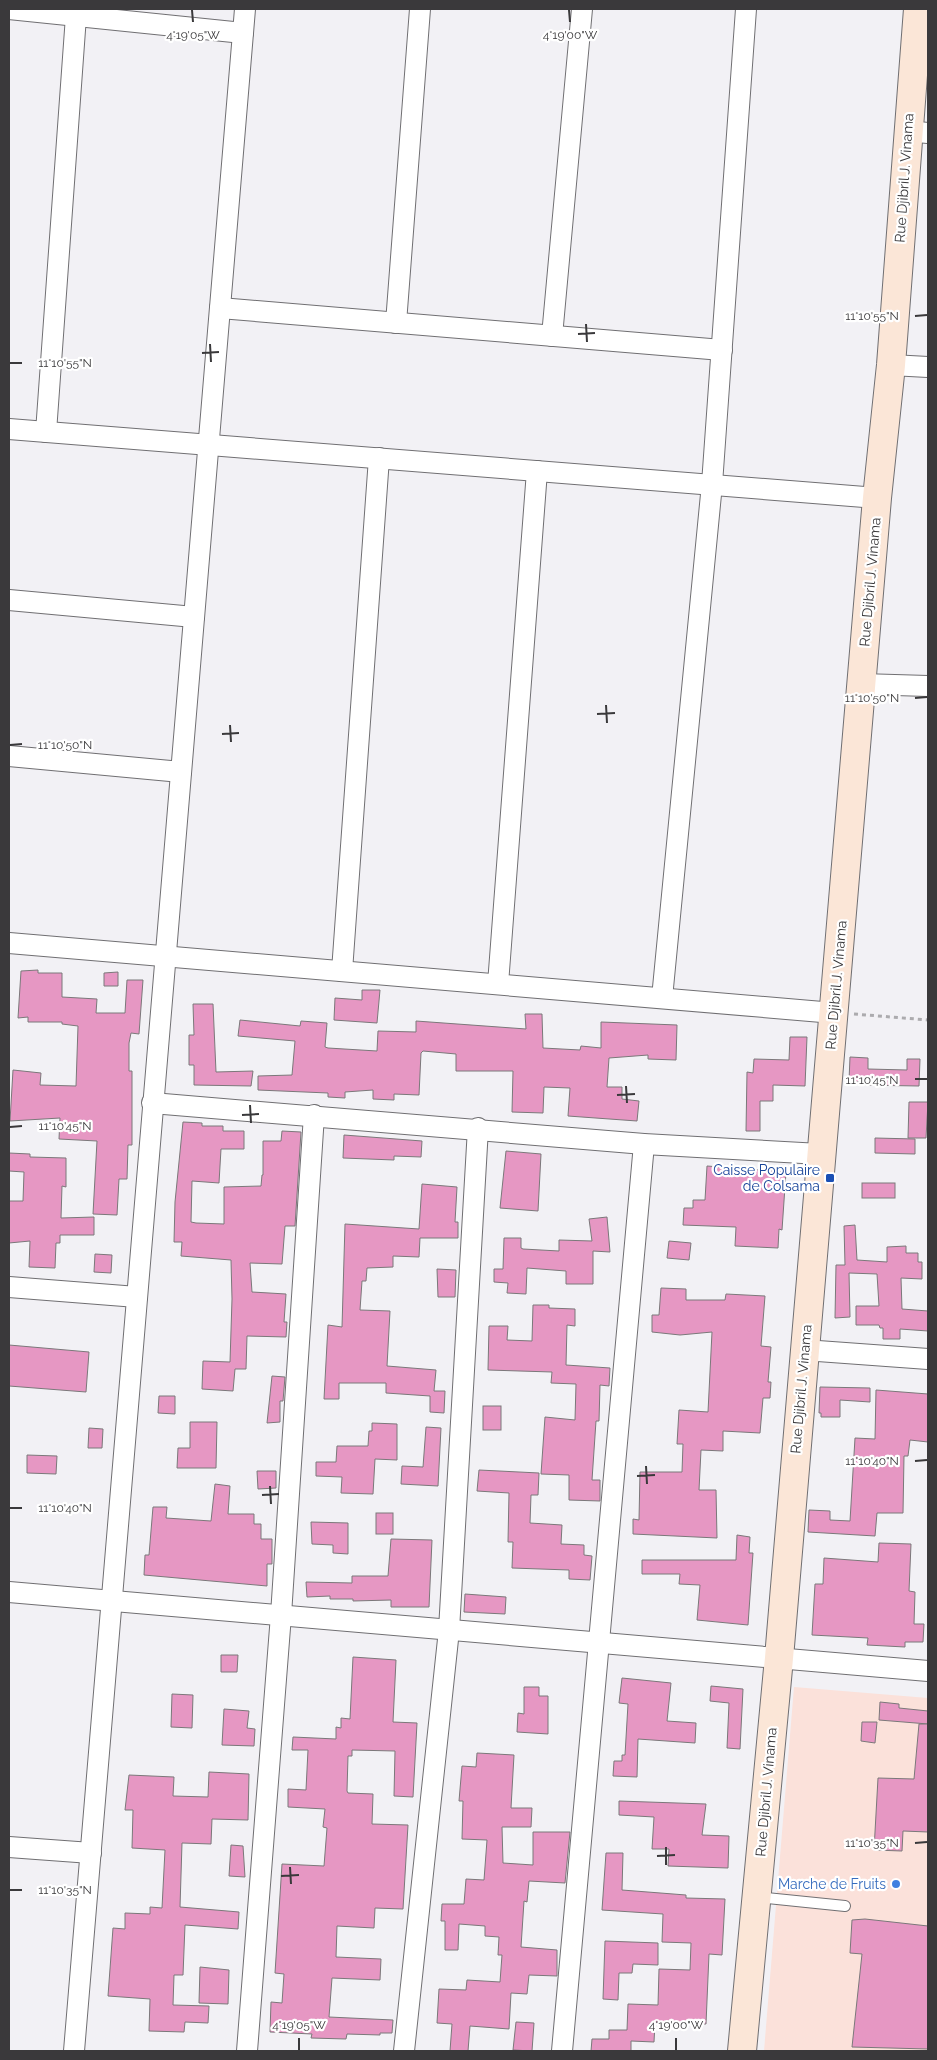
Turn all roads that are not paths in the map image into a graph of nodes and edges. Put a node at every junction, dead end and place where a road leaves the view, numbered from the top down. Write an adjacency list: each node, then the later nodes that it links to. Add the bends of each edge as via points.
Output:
1 (9, 9): 7 (street)
2 (245, 9): 8 (street)
3 (420, 9): 11 (street)
4 (582, 9): 12 (street)
5 (746, 9): 13 (street)
6 (918, 9): 9 (street, Rue Djibril J. Vinama)
7 (76, 16): 8 (street); 17 (street)
8 (243, 33): 10 (street)
9 (918, 132): 14 (street, Rue Djibril J. Vinama)
10 (220, 308): 11 (street); 18 (street)
11 (396, 323): 12 (street)
12 (552, 336): 13 (street)
13 (722, 350): 21 (street)
14 (891, 365): 15 (street); 22 (street, Rue Djibril J. Vinama)
15 (928, 367)
16 (9, 429): 17 (street)
17 (46, 432): 18 (street)
18 (209, 445): 19 (street); 24 (street)
19 (379, 458): 20 (street); 31 (street)
20 (537, 471): 21 (street); 32 (street)
21 (712, 484): 22 (street); 33 (street)
22 (877, 498): 25 (street, Rue Djibril J. Vinama)
23 (9, 600): 24 (street)
24 (194, 617): 28 (street)
25 (861, 684): 26 (street); 34 (street, Rue Djibril J. Vinama)
26 (928, 686)
27 (9, 756): 28 (street)
28 (181, 772): 30 (street)
29 (9, 943): 30 (street)
30 (166, 956): 31 (street); 35 (street)
31 (342, 971): 32 (street)
32 (498, 984): 33 (street)
33 (662, 998): 34 (street)
34 (834, 1013): 39 (street, Rue Djibril J. Vinama)
35 (152, 1103): 36 (street); 41 (street)
36 (314, 1115): 37 (street); 46 (street)
37 (478, 1128): 38 (street); 47 (street)
38 (644, 1144): 39 (street); 48 (street)
39 (820, 1154): 42 (street, Rue Djibril J. Vinama)
40 (9, 1287): 41 (street)
41 (137, 1297): 45 (street)
42 (804, 1350): 43 (street); 49 (street, Rue Djibril J. Vinama)
43 (928, 1359)
44 (9, 1592): 45 (street)
45 (112, 1601): 46 (street); 52 (street)
46 (281, 1615): 47 (street); 56 (street)
47 (450, 1630): 48 (street); 57 (street)
48 (598, 1642): 49 (street); 58 (street)
49 (779, 1658): 50 (street); 53 (street, Rue Djibril J. Vinama)
50 (928, 1671)
51 (9, 1847): 52 (street)
52 (90, 1854): 55 (street)
53 (757, 1897): 54 (lane); 59 (street, Rue Djibril J. Vinama)
54 (845, 1906)
55 (74, 2051)
56 (247, 2051)
57 (404, 2051)
58 (562, 2051)
59 (742, 2051)

